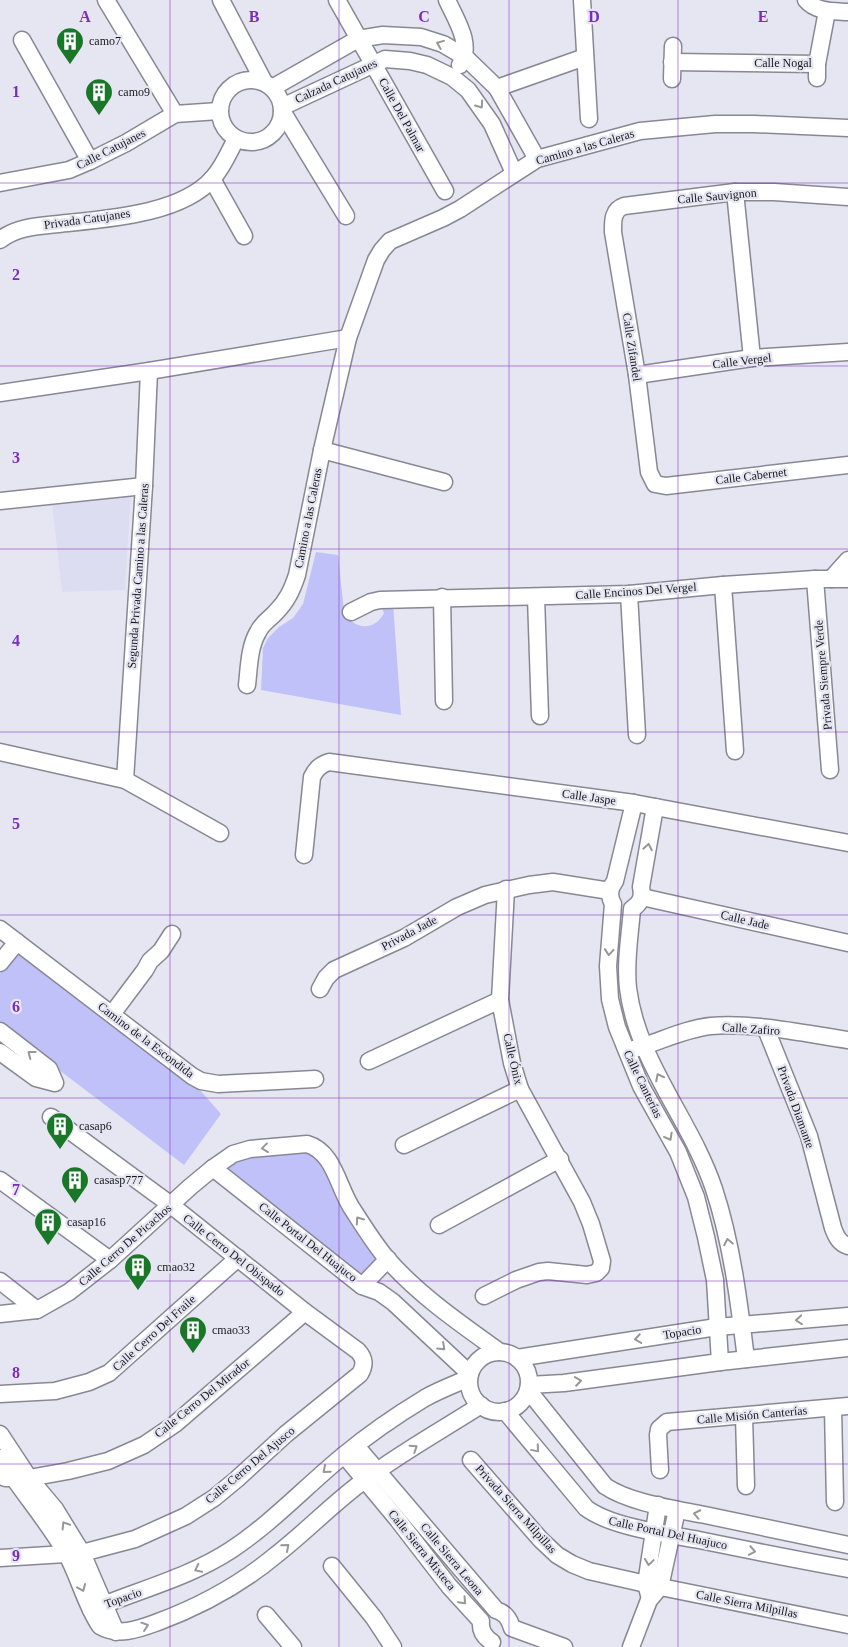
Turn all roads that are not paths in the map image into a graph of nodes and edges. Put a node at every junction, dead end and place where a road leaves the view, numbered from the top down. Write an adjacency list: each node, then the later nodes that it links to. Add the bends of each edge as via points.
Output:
1 (106, 0): 20 (street)
2 (221, 0): 16 (street)
3 (337, 0): 9 (street, Calle Del Palmar)
4 (449, 0): 11 (street, via 464,39)
5 (582, 0): 12 (street)
6 (806, 0): 7 (street)
7 (827, 11): 8 (street); 15 (street, Calle Nogal, via 817,71 672,54)
8 (848, 12)
9 (358, 39): 11 (street, Calzada Catujanes, one-way to 9, via 443,44 421,37 383,35); 13 (street, Calle Del Palmar); 16 (street, Calzada Catujanes)
10 (22, 40): 27 (street)
11 (465, 57): 14 (street); 17 (street, Calzada Catujanes)
12 (585, 57): 17 (street); 22 (street)
13 (373, 63): 14 (street, Calzada Catujanes, via 385,58 410,61); 18 (street, Calzada Catujanes); 31 (street, Calle Del Palmar)
14 (452, 77): 23 (street, Calzada Catujanes, one-way to 23, via 468,90)
15 (672, 79)
16 (268, 85): 18 (street, via 279,96); 19 (street, via 254,79 233,84 225,91)
17 (496, 88): 21 (street, Calzada Catujanes)
18 (282, 109): 25 (street, via 280,122 267,138 257,142); 35 (street)
19 (219, 111): 20 (street, Calle Catujanes); 25 (street, via 224,127)
20 (175, 114): 27 (street, Calle Catujanes)
21 (513, 115): 23 (street); 26 (street, Calzada Catujanes)
22 (588, 119)
23 (492, 124): 28 (street, Calzada Catujanes)
24 (848, 128): 26 (street, Camino a las Caleras, via 714,124 640,131)
25 (236, 139): 29 (street, Privada Catujanes)
26 (537, 159): 28 (street, Camino a las Caleras)
27 (90, 161): 30 (street, Calle Catujanes, via 69,170)
28 (514, 173): 38 (street, Camino a las Caleras, via 460,209 390,241 376,260)
29 (212, 179): 36 (street); 37 (street, Privada Catujanes, via 198,191 168,206 110,219 42,225 15,231)
30 (0, 183)
31 (445, 191)
32 (735, 192): 33 (street, Calle Sauvignon); 34 (street, Calle Sauvignon, via 624,206); 40 (street)
33 (848, 197)
34 (617, 210): 42 (street, Calle Zifandel, via 613,232)
35 (346, 216)
36 (244, 236)
37 (0, 240)
38 (348, 338): 41 (street); 44 (street, Camino a las Caleras)
39 (848, 352): 40 (street, Calle Vergel)
40 (752, 358): 42 (street, Calle Vergel)
41 (149, 371): 43 (street); 48 (street, Segunda Privada Camino a las Caleras)
42 (637, 375): 47 (street, Calle Zifandel, via 649,472)
43 (0, 393)
44 (322, 450): 46 (street); 58 (street, Camino a las Caleras, via 292,592 264,623 252,643)
45 (848, 465): 47 (street, Calle Cabernet, via 666,486)
46 (444, 482)
47 (654, 484)
48 (144, 486): 49 (street); 65 (street, Segunda Privada Camino a las Caleras)
49 (0, 501)
50 (848, 560): 51 (street)
51 (823, 579): 52 (street, Calle Encinos Del Vergel); 53 (street, Calle Encinos Del Vergel); 64 (street, Privada Siempre Verde)
52 (848, 579)
53 (723, 585): 54 (street, Calle Encinos Del Vergel); 62 (street)
54 (629, 594): 56 (street, Calle Encinos Del Vergel); 61 (street)
55 (442, 597): 56 (street, Calle Encinos Del Vergel); 57 (street, Calle Encinos Del Vergel, via 380,600); 59 (street)
56 (536, 597): 60 (street)
57 (351, 612)
58 (247, 685)
59 (444, 701)
60 (540, 716)
61 (637, 735)
62 (735, 751)
63 (0, 752): 65 (street)
64 (830, 770)
65 (124, 780): 68 (street)
66 (634, 803): 67 (street, Calle Jaspe); 70 (street, Calle Jaspe, via 329,762 319,766 312,777); 72 (street, Calle Canterías)
67 (655, 807): 69 (street, Calle Jaspe); 73 (street, Calle Canterías, one-way to 67)
68 (220, 833)
69 (848, 843)
70 (304, 855)
71 (506, 890): 72 (street, Calle Jade, via 553,882); 79 (street, Privada Jade, via 485,895 457,908 404,938 334,970); 80 (street, Calle Ónix)
72 (613, 892): 73 (street, Calle Jade, via 618,908 625,910); 73 (street, Calle Jade, via 623,878 632,879); 86 (street, Calle Canterías, one-way to 86, via 608,966 610,999)
73 (638, 898): 77 (street, Calle Jade); 85 (street, Calle Canterías, via 627,964 628,989)
74 (0, 929): 76 (street, Camino de la Escondida)
75 (172, 934): 81 (street)
76 (17, 942): 78 (street); 81 (street, Camino de la Escondida)
77 (848, 943)
78 (0, 963)
79 (320, 989)
80 (500, 1000): 88 (street); 90 (street, Calle Ónix)
81 (112, 1014): 89 (street, Camino de la Escondida, via 202,1081 218,1084)
82 (766, 1028): 84 (street, Calle Zafiro); 85 (street, Calle Zafiro, via 710,1026 677,1033); 98 (street, Privada Diamante, via 809,1136 833,1228)
83 (0, 1031): 87 (street, one-way to 83, via 36,1078 55,1083 49,1069)
84 (848, 1040)
85 (644, 1046): 86 (street, Calle Zafiro); 102 (street, Calle Canterías, one-way to 85, via 714,1188)
86 (627, 1051): 103 (street, Calle Canterías, one-way to 103, via 641,1086 687,1172)
87 (0, 1052)
88 (369, 1061)
89 (315, 1079)
90 (520, 1089): 92 (street); 93 (street, Calle Ónix)
91 (51, 1117): 96 (street, Calle Cerro Del Obispado)
92 (404, 1145)
93 (560, 1159): 97 (street); 107 (street, Calle Ónix, via 591,1224 602,1256 600,1268 596,1273 587,1275 539,1272)
94 (213, 1168): 96 (street, Calle Cerro De Picachos); 100 (street, Calle Cerro De Picachos, one-way to 94, via 345,1200 327,1157 313,1146 298,1144 250,1149 233,1154); 106 (street, Calle Portal Del Huajuco)
95 (0, 1180): 101 (street)
96 (171, 1206): 99 (street, Calle Cerro Del Obispado); 101 (street, Calle Cerro De Picachos)
97 (440, 1225)
98 (845, 1245)
99 (238, 1258): 110 (street, Calle Cerro Del Obispado); 125 (street, Calle Cerro Del Fraile, via 109,1373 55,1391)
100 (388, 1259): 105 (street); 106 (street)
101 (110, 1260): 109 (street, Calle Cerro De Picachos, via 69,1292)
102 (735, 1277): 103 (street); 114 (street, Calle Canterías)
103 (715, 1280): 115 (street, Calle Canterías)
104 (0, 1281): 109 (street)
105 (410, 1281): 108 (street); 111 (street)
106 (362, 1286): 108 (street, Calle Portal Del Huajuco, via 380,1292)
107 (484, 1296)
108 (393, 1302): 116 (street, Calle Portal Del Huajuco)
109 (37, 1310): 112 (street, Calle Cerro De Picachos)
110 (305, 1312): 121 (street, Calle Cerro Del Obispado, via 358,1351); 137 (street, Calle Cerro Del Mirador, via 175,1424 144,1446 108,1461)
111 (444, 1312): 116 (street); 118 (street)
112 (0, 1314)
113 (848, 1316): 114 (street, Topacio, one-way to 114)
114 (742, 1325): 115 (street, Topacio); 120 (street, Calle Canterías)
115 (717, 1327): 119 (street, Topacio, one-way to 119); 122 (street, Calle Canterías)
116 (425, 1331): 123 (street, Calle Portal Del Huajuco, one-way to 123)
117 (848, 1348): 120 (street)
118 (500, 1352): 119 (street); 123 (street, via 482,1358)
119 (517, 1358): 124 (street, via 529,1375)
120 (746, 1359): 122 (street)
121 (364, 1362): 147 (street, Calle Cerro Del Ajusco, via 360,1374 214,1498 186,1516 135,1539)
122 (720, 1362): 124 (street, one-way to 122)
123 (470, 1376): 126 (street, via 470,1388); 131 (street, Topacio, via 426,1398)
124 (529, 1388): 128 (street, via 515,1408); 141 (street, Calle Portal Del Huajuco, via 606,1486 622,1496)
125 (0, 1394)
126 (480, 1405): 128 (street, via 496,1412); 134 (street, one-way to 126)
127 (840, 1407): 129 (street, Calle Misión Canterías); 140 (street)
128 (505, 1411): 144 (street, Calle Portal Del Huajuco, one-way to 144, via 586,1508 607,1520)
129 (744, 1416): 135 (street, Calle Misión Canterías, via 667,1422 659,1429 658,1435); 139 (street)
130 (0, 1434): 137 (street)
131 (350, 1450): 134 (street, Calle Sierra Leona); 138 (street, Calle Sierra Mixteca); 152 (street, Topacio, one-way to 152, via 231,1550 179,1578)
132 (0, 1458): 136 (street)
133 (471, 1460): 151 (street, Privada Sierra Milpillas, via 557,1555 589,1571)
134 (378, 1470): 138 (street); 143 (street, Calle Sierra Leona)
135 (660, 1470)
136 (6, 1478): 137 (street, Calle Cerro Del Mirador); 147 (street)
137 (30, 1478): 147 (street, one-way to 137, via 55,1509)
138 (364, 1480): 143 (street, Calle Sierra Mixteca); 152 (street, one-way to 138, via 116,1632 140,1628 186,1611 241,1582)
139 (746, 1486)
140 (835, 1502)
141 (658, 1505): 142 (street, Calle Portal Del Huajuco); 144 (street)
142 (677, 1510): 145 (street); 146 (street, Calle Portal Del Huajuco, one-way to 142)
143 (404, 1515): 153 (street, Calle Sierra Leona); 155 (street, Calle Sierra Mixteca, one-way to 155, via 450,1586)
144 (654, 1532): 145 (street, Calle Portal Del Huajuco); 151 (street, one-way to 151)
145 (671, 1535): 150 (street, Calle Portal Del Huajuco, one-way to 150); 151 (street)
146 (848, 1545)
147 (74, 1554): 148 (street, Calle Cerro Del Ajusco); 152 (street)
148 (0, 1558)
149 (332, 1566): 160 (street)
150 (848, 1569)
151 (652, 1590): 156 (street, Calle Sierra Milpillas); 162 (street)
152 (98, 1607)
153 (496, 1610): 155 (street); 157 (street, Calle Sierra Leona, via 508,1618)
154 (266, 1615): 159 (street)
155 (481, 1620): 158 (street, Calle Sierra Mixteca, via 481,1628)
156 (848, 1625)
157 (512, 1628): 158 (street, via 506,1639); 161 (street, Calle Sierra Leona)
158 (492, 1645)
159 (293, 1647)
160 (393, 1647)
161 (564, 1647)
162 (632, 1647)

